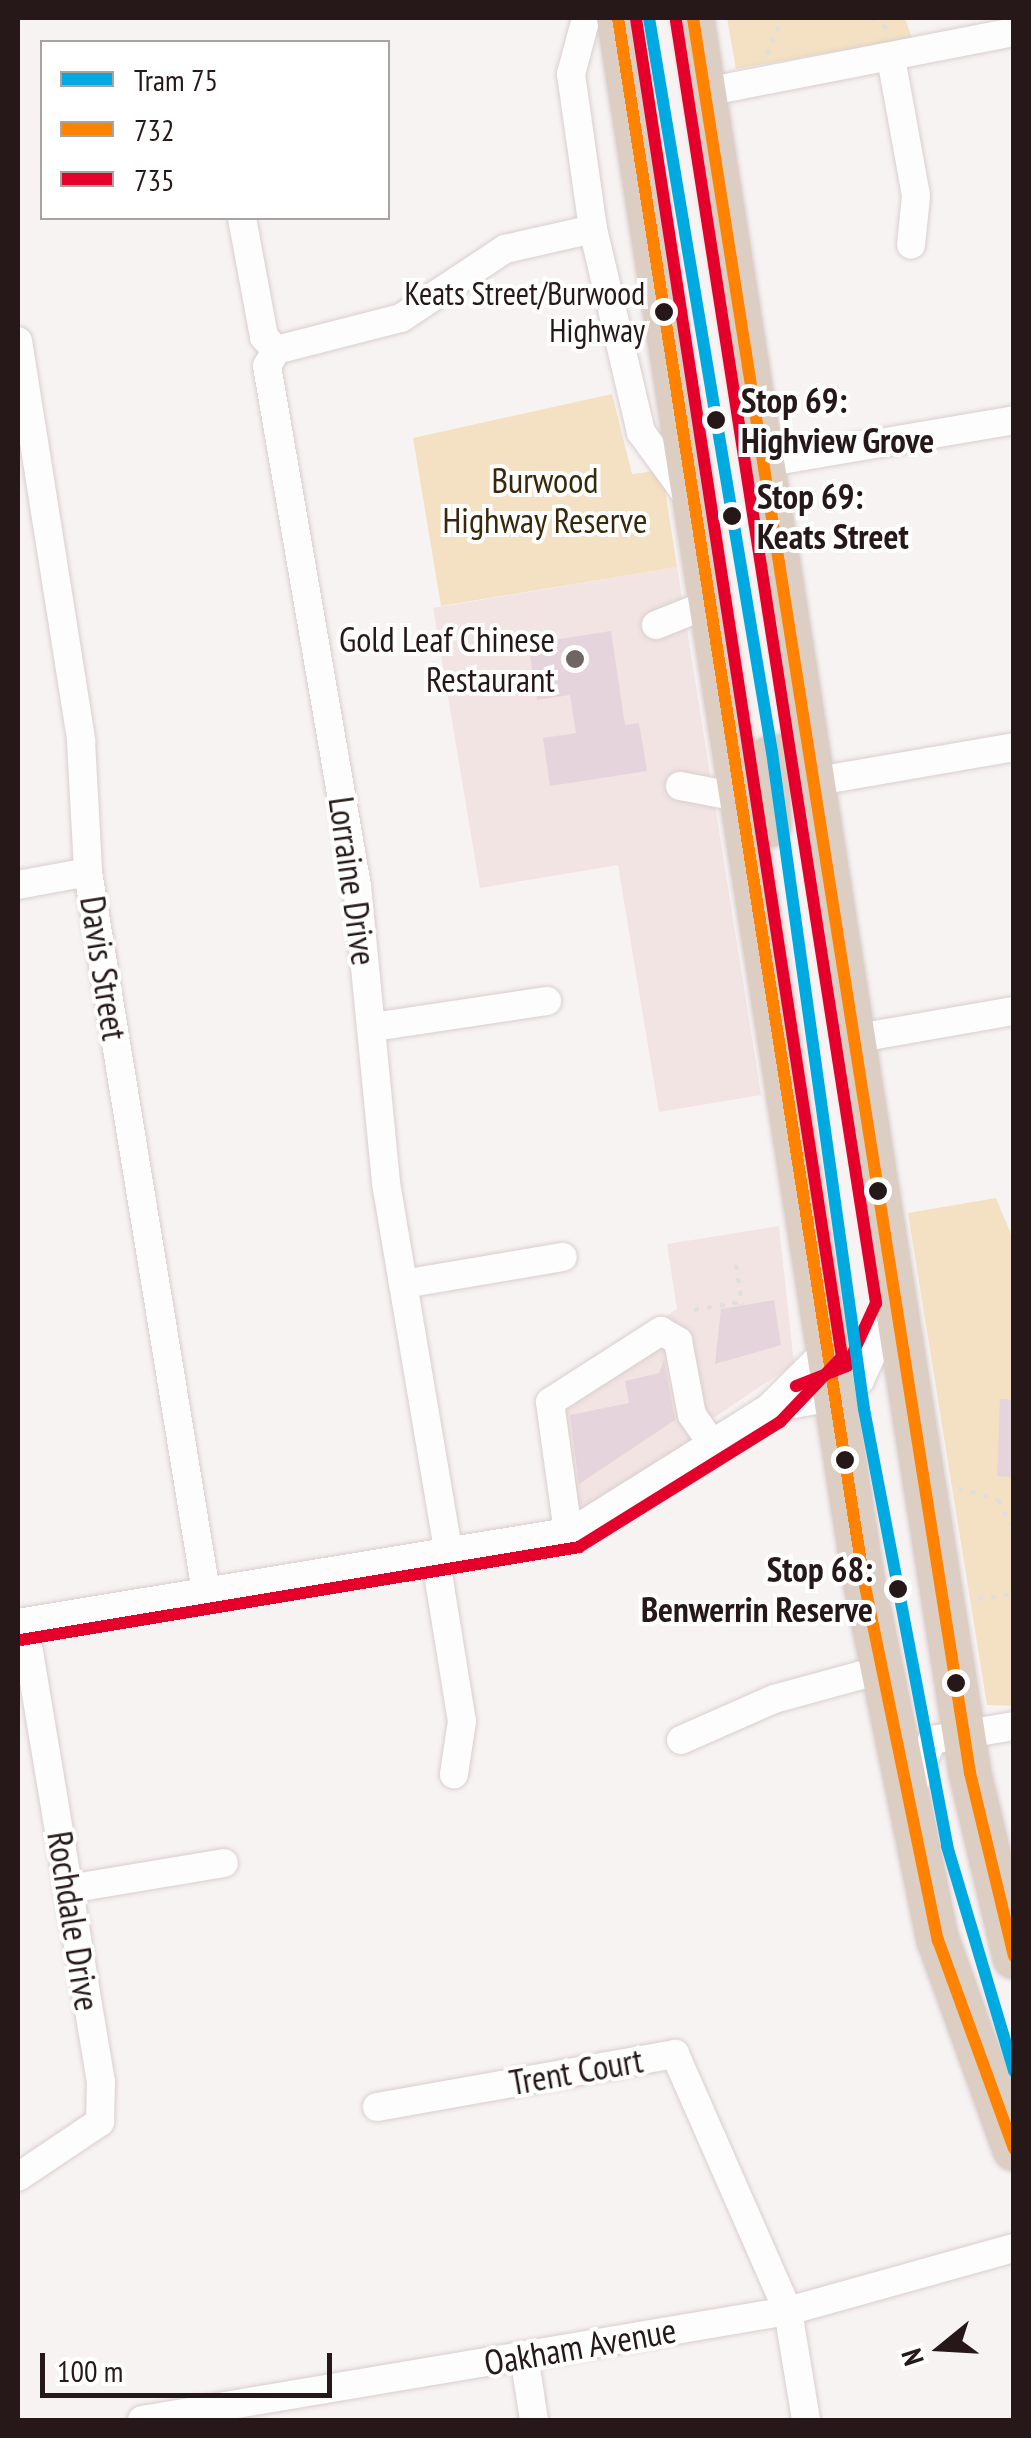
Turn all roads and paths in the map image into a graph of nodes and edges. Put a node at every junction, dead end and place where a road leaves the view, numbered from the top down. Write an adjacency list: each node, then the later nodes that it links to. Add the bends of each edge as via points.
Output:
1 (585, 18): 10 (street, via 572,74)
2 (618, 18): 16 (highway)
3 (693, 18): 8 (highway)
4 (782, 18): 7 (path)
5 (1014, 32): 6 (street)
6 (892, 58): 8 (street); 11 (street, via 916,196)
7 (765, 59)
8 (705, 92): 15 (highway)
9 (242, 220): 13 (street, Lorraine Drive, via 264,337)
10 (593, 229): 13 (street, via 505,249 400,318); 16 (street, via 641,432)
11 (911, 244)
12 (18, 342): 23 (street, Davis Street, via 81,741)
13 (276, 350): 28 (street, Lorraine Drive, via 268,366)
14 (1014, 420): 15 (street)
15 (763, 463): 20 (highway)
16 (700, 517): 17 (highway)
17 (713, 619): 18 (street); 21 (highway)
18 (661, 624)
19 (1014, 746): 20 (street)
20 (810, 766): 25 (highway, via 772,752 764,768 781,899); 29 (highway)
21 (735, 780): 22 (street); 25 (highway)
22 (687, 785)
23 (88, 872): 24 (street); 43 (street, Davis Street)
24 (18, 885)
25 (766, 974): 35 (highway)
26 (547, 1001): 28 (street)
27 (1014, 1012): 29 (street)
28 (372, 1028): 32 (street, Lorraine Drive)
29 (853, 1039): 33 (highway)
30 (563, 1257): 32 (street)
31 (736, 1265): 34 (path, via 742,1304)
32 (403, 1284): 42 (street, Lorraine Drive)
33 (894, 1306): 36 (street, via 870,1368); 49 (highway)
34 (694, 1310)
35 (825, 1352): 36 (highway); 37 (street)
36 (832, 1397): 37 (street); 47 (highway)
37 (769, 1408): 38 (street)
38 (712, 1445): 41 (street); 41 (street, via 692,1416 678,1341 662,1330 550,1402)
39 (958, 1488): 40 (path, via 998,1500)
40 (1014, 1530)
41 (568, 1532): 42 (street)
42 (442, 1555): 43 (street); 53 (street, Lorraine Drive, via 462,1722)
43 (206, 1592): 46 (street)
44 (1014, 1594): 45 (path)
45 (978, 1598)
46 (21, 1622): 56 (street, Rochdale Drive)
47 (880, 1670): 51 (street, via 774,1698); 54 (highway)
48 (1014, 1726): 49 (street)
49 (963, 1729): 52 (highway); 54 (street, via 928,1744)
50 (1014, 1734): 52 (street)
51 (681, 1740)
52 (970, 1773): 57 (highway)
53 (454, 1774)
54 (907, 1806): 59 (highway, via 958,2008)
55 (224, 1864): 56 (street)
56 (69, 1889): 60 (street, Rochdale Drive, via 100,2122)
57 (1014, 1958)
58 (377, 2107): 62 (street, Trent Court, via 675,2054)
59 (1014, 2150)
60 (18, 2177)
61 (1014, 2248): 62 (street, Oakham Avenue)
62 (788, 2311): 63 (street, Oakham Avenue); 67 (street)
63 (524, 2355): 64 (street, Oakham Avenue); 66 (street)
64 (259, 2411): 65 (street, Oakham Avenue)
65 (142, 2420)
66 (534, 2420)
67 (806, 2420)

